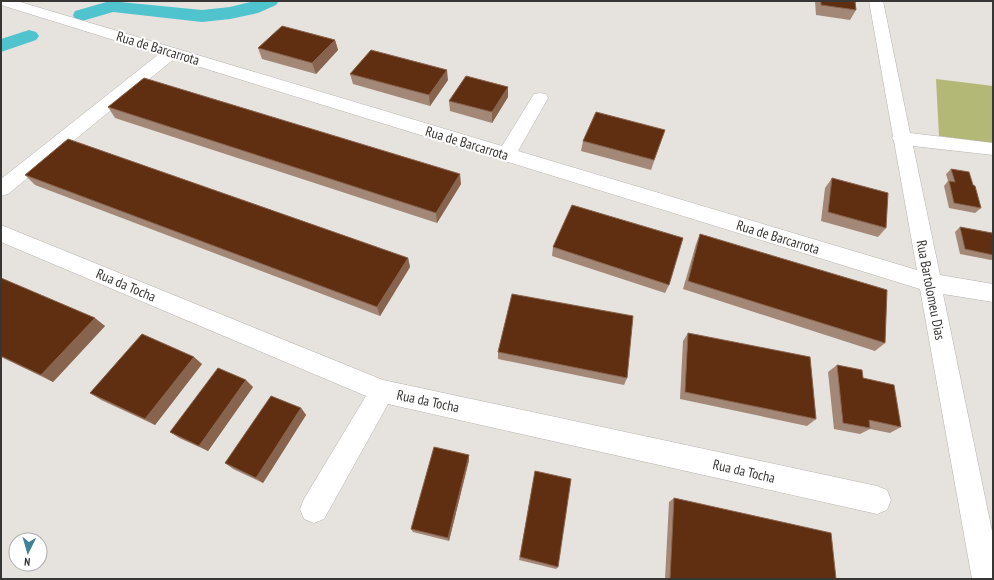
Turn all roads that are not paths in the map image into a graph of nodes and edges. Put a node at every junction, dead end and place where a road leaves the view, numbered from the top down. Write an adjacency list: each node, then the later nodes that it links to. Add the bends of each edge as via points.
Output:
1 (876, 1): 5 (street, Rua Bartolomeu Dias)
2 (4, 3): 3 (street, Rua de Barcarrota)
3 (172, 52): 7 (street, Rua de Barcarrota); 8 (street)
4 (540, 98): 7 (street)
5 (901, 138): 6 (street); 10 (street, Rua Bartolomeu Dias)
6 (993, 149)
7 (506, 155): 10 (street, Rua de Barcarrota)
8 (1, 189)
9 (1, 233): 12 (street, Rua da Tocha)
10 (930, 283): 11 (street, Rua de Barcarrota); 15 (street, Rua Bartolomeu Dias)
11 (993, 293)
12 (382, 391): 13 (street, Rua da Tocha); 14 (street)
13 (877, 500)
14 (314, 509)
15 (985, 524): 16 (street, Rua Bartolomeu Dias)
16 (987, 579)

